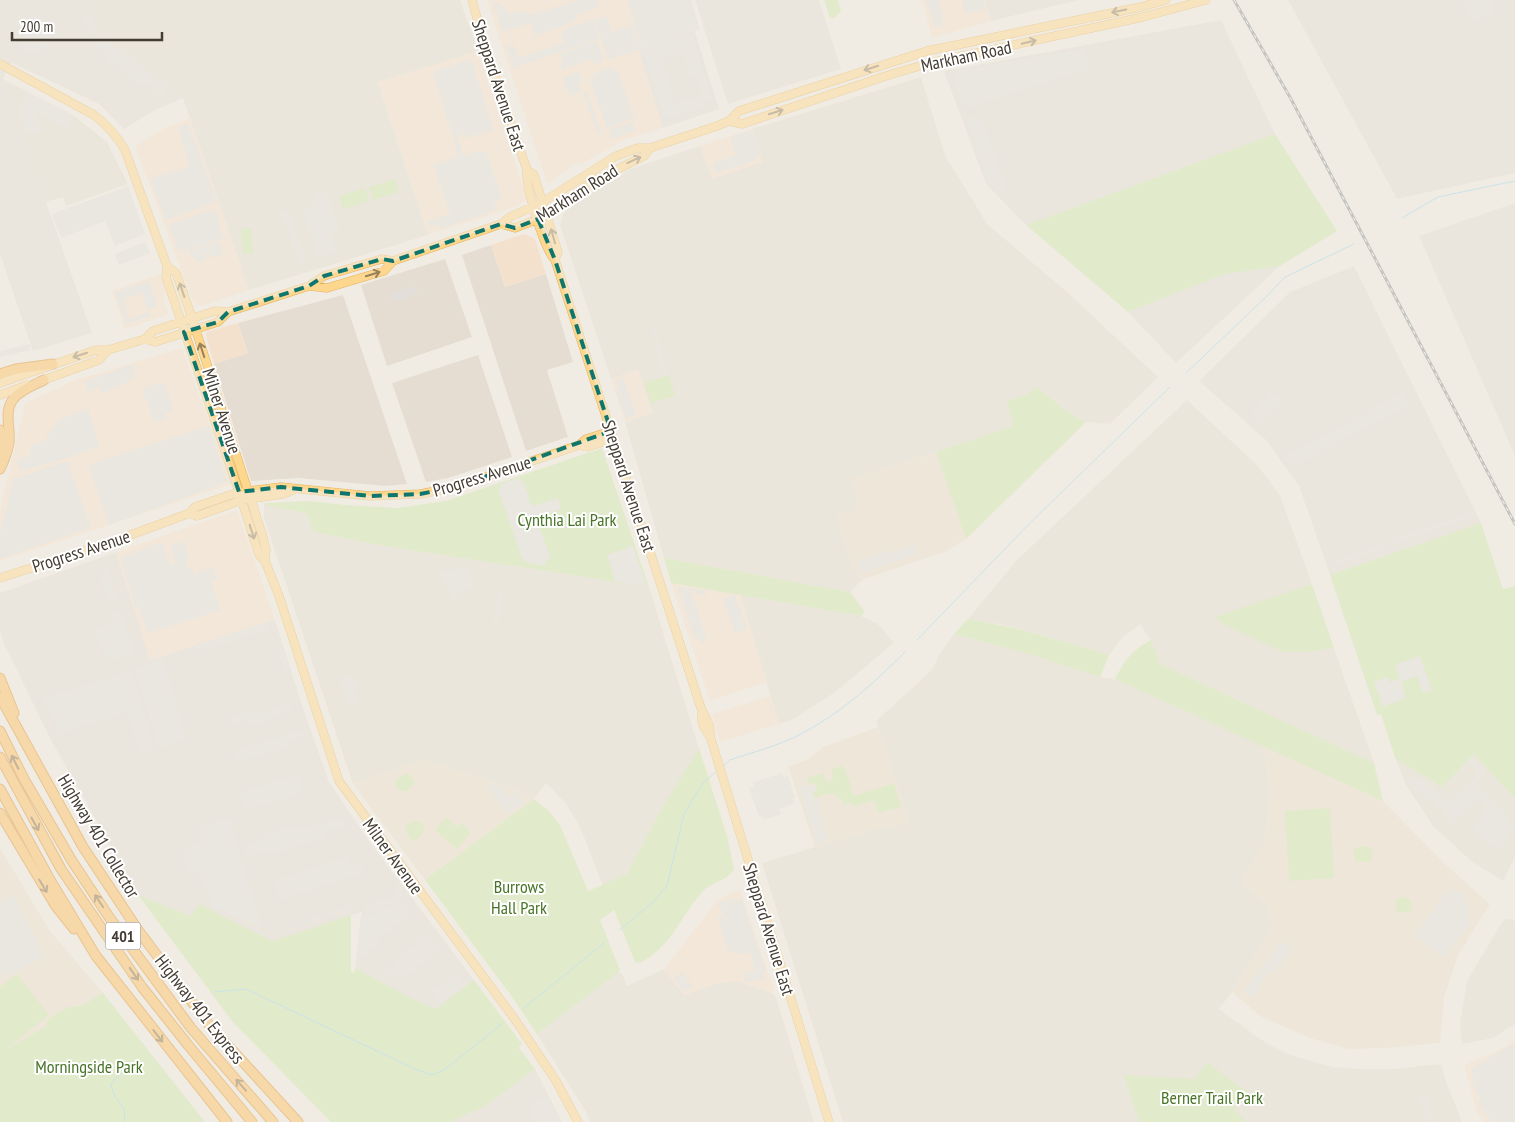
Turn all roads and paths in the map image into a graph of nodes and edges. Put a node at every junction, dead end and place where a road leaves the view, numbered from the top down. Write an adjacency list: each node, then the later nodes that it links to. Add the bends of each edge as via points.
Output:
1 (472, 0): 7 (main road, Sheppard Avenue East)
2 (1166, 0): 5 (main road, Markham Road, one-way to 5, via 927,52 740,111)
3 (1206, 0): 5 (main road, Markham Road, one-way to 3, via 742,124 930,63 1143,17)
4 (0, 64): 15 (main road, Milner Avenue, via 94,115 117,137 137,180)
5 (729, 121): 6 (main road, Markham Road)
6 (650, 148): 8 (main road, Markham Road, via 638,148 616,156); 10 (main road, Markham Road, one-way to 6, via 594,181 644,156)
7 (527, 170): 8 (main road, Sheppard Avenue East, via 534,174); 9 (main road, Sheppard Avenue East, via 526,179)
8 (543, 202): 9 (main road, Markham Road); 10 (main road, Sheppard Avenue East)
9 (534, 207): 11 (main road, Sheppard Avenue East); 12 (main road, Markham Road)
10 (547, 213): 11 (main road, Markham Road); 14 (main road, Sheppard Avenue East, one-way to 10, via 558,252)
11 (538, 219): 12 (main road, Markham Road, via 515,228); 14 (main road, Sheppard Avenue East, via 550,255)
12 (501, 224): 13 (main road, Markham Road)
13 (393, 260): 16 (main road, Markham Road, via 382,259 346,269 324,276); 16 (main road, Markham Road, one-way to 13, via 327,288 384,271)
14 (555, 260): 30 (main road, Sheppard Avenue East)
15 (167, 266): 18 (main road, Milner Avenue, one-way to 15, via 176,273); 19 (main road, Milner Avenue, via 166,277)
16 (309, 286): 17 (main road, Markham Road)
17 (228, 312): 18 (main road, Markham Road, via 215,311); 20 (main road, Markham Road, via 218,322)
18 (191, 318): 19 (main road, Markham Road); 20 (main road, Milner Avenue)
19 (180, 322): 21 (main road, Milner Avenue); 22 (main road, Markham Road, via 153,331)
20 (195, 329): 21 (main road, Markham Road); 32 (main road, Milner Avenue, one-way to 20)
21 (184, 332): 22 (main road, Markham Road, via 155,342); 32 (main road, Milner Avenue)
22 (145, 339): 23 (main road, Markham Road)
23 (108, 350): 24 (main road, Markham Road, one-way to 24, via 96,350); 26 (main road, Markham Road, via 99,360)
24 (53, 364): 25 (highway); 27 (main road, Markham Road)
25 (0, 374)
26 (44, 380): 28 (main road, Markham Road); 31 (highway, via 21,392 9,406 9,442)
27 (0, 383)
28 (0, 395)
29 (0, 430): 31 (highway, via 3,446)
30 (612, 435): 32 (main road, Progress Avenue, via 586,439 579,445 456,487 420,494 370,496 294,489 283,494); 49 (main road, Sheppard Avenue East, via 702,712 701,721 710,736 724,780)
31 (0, 469)
32 (244, 496): 33 (main road, Progress Avenue, via 197,516 190,513); 48 (main road, Milner Avenue, via 263,538 266,561 339,781 521,1028)
33 (0, 578)
34 (0, 678): 37 (highway)
35 (0, 697): 37 (highway, Highway 401 Collector / 401)
36 (0, 731): 46 (highway, Highway 401 Express / 401, one-way to 36, via 191,1028 109,917 67,852)
37 (25, 744): 47 (highway, Highway 401 Collector / 401, via 83,847 138,930 210,1026)
38 (0, 757): 45 (highway, Highway 401 Express / 401, one-way to 45, via 61,869 137,979)
39 (0, 789): 43 (highway, 401, via 48,878)
40 (0, 813): 42 (highway)
41 (0, 820): 42 (highway)
42 (9, 830): 43 (highway, one-way to 43, via 54,905)
43 (96, 956): 44 (highway, 401, one-way to 44)
44 (227, 1122)
45 (252, 1122)
46 (273, 1122)
47 (298, 1122)
48 (578, 1122)
49 (829, 1122)

